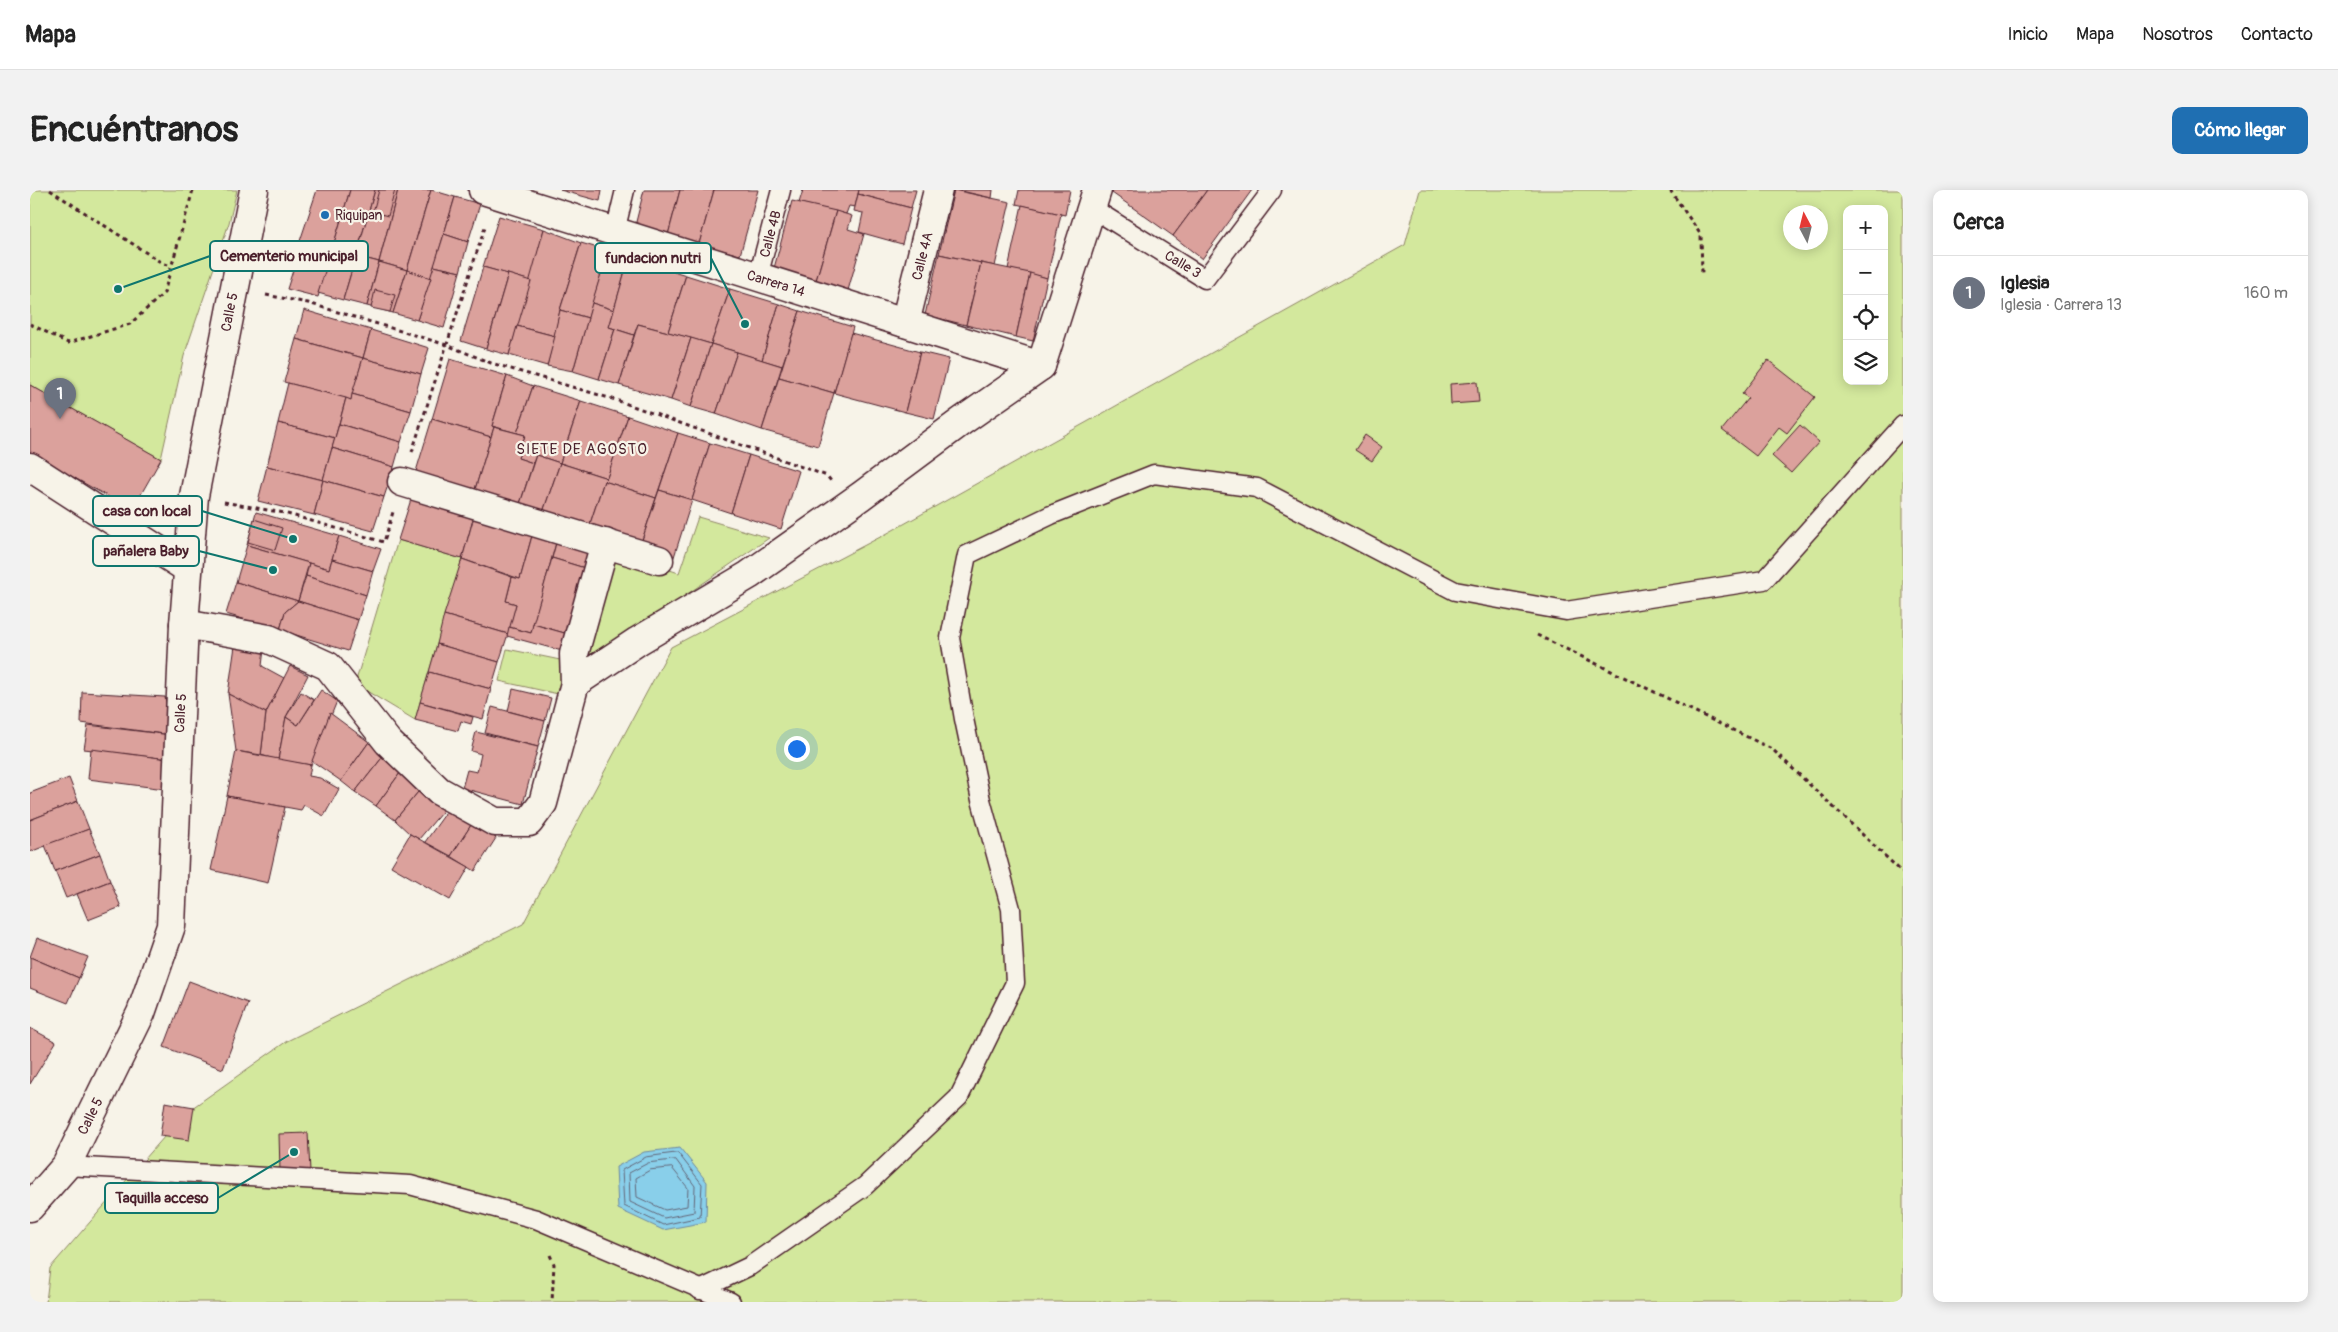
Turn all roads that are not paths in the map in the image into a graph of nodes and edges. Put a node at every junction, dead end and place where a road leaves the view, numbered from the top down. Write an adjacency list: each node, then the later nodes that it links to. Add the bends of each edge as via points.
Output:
1 (254, 190): 17 (street, Calle 5, via 194,496)
2 (625, 190): 8 (lane)
3 (781, 190): 9 (lane, Calle 4B)
4 (938, 190): 10 (street, Calle 4A)
5 (1272, 190): 7 (lane, Calle 3, via 1205,279)
6 (489, 192): 8 (street, Carrera 14)
7 (1095, 199): 11 (street)
8 (615, 232): 9 (street, Carrera 14)
9 (758, 277): 10 (street, Carrera 14)
10 (906, 323): 11 (street, Carrera 14)
11 (1041, 366): 19 (street, via 749,575 638,640)
12 (1903, 425): 22 (lane, via 1764,580 1566,611 1455,591 1257,488 1154,474 1051,515 967,555 950,638 981,800 1010,909 1014,983 959,1097 865,1186 750,1266)
13 (30, 467): 17 (street)
14 (402, 482): 15 (street)
15 (605, 543): 16 (street); 19 (street, via 574,654)
16 (659, 560)
17 (188, 569): 18 (street, Calle 5)
18 (184, 624): 19 (street, via 269,639 328,666 388,742 439,791 495,822 529,822 544,803); 20 (street, Calle 5, via 171,926 141,1013)
19 (576, 683)
20 (66, 1166): 21 (street, Calle 5); 22 (lane, via 410,1186 536,1219)
21 (30, 1207)
22 (700, 1290): 23 (lane)
23 (731, 1302)

